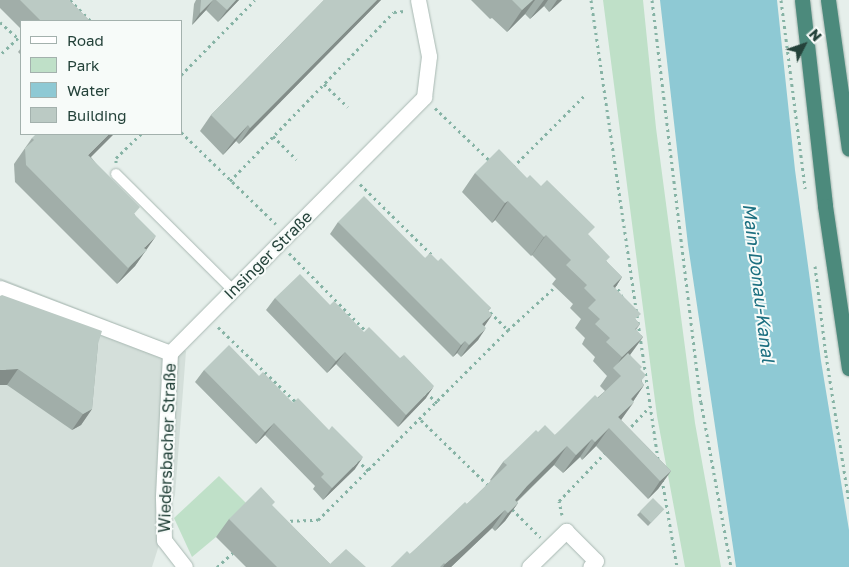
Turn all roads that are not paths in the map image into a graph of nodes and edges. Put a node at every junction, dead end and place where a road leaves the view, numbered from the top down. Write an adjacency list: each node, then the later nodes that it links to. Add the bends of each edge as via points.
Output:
1 (802, 0): 9 (highway, via 825,206)
2 (828, 0): 4 (highway)
3 (419, 4): 7 (street, Insinger Straße, via 430,56 424,97)
4 (849, 149)
5 (116, 174): 7 (lane)
6 (0, 288): 8 (street)
7 (233, 290): 8 (street, Insinger Straße)
8 (170, 352): 10 (street, Wiedersbacher Straße, via 164,540)
9 (849, 368)
10 (185, 567)
11 (529, 567): 12 (street, via 566,531 596,561)
12 (590, 567)

